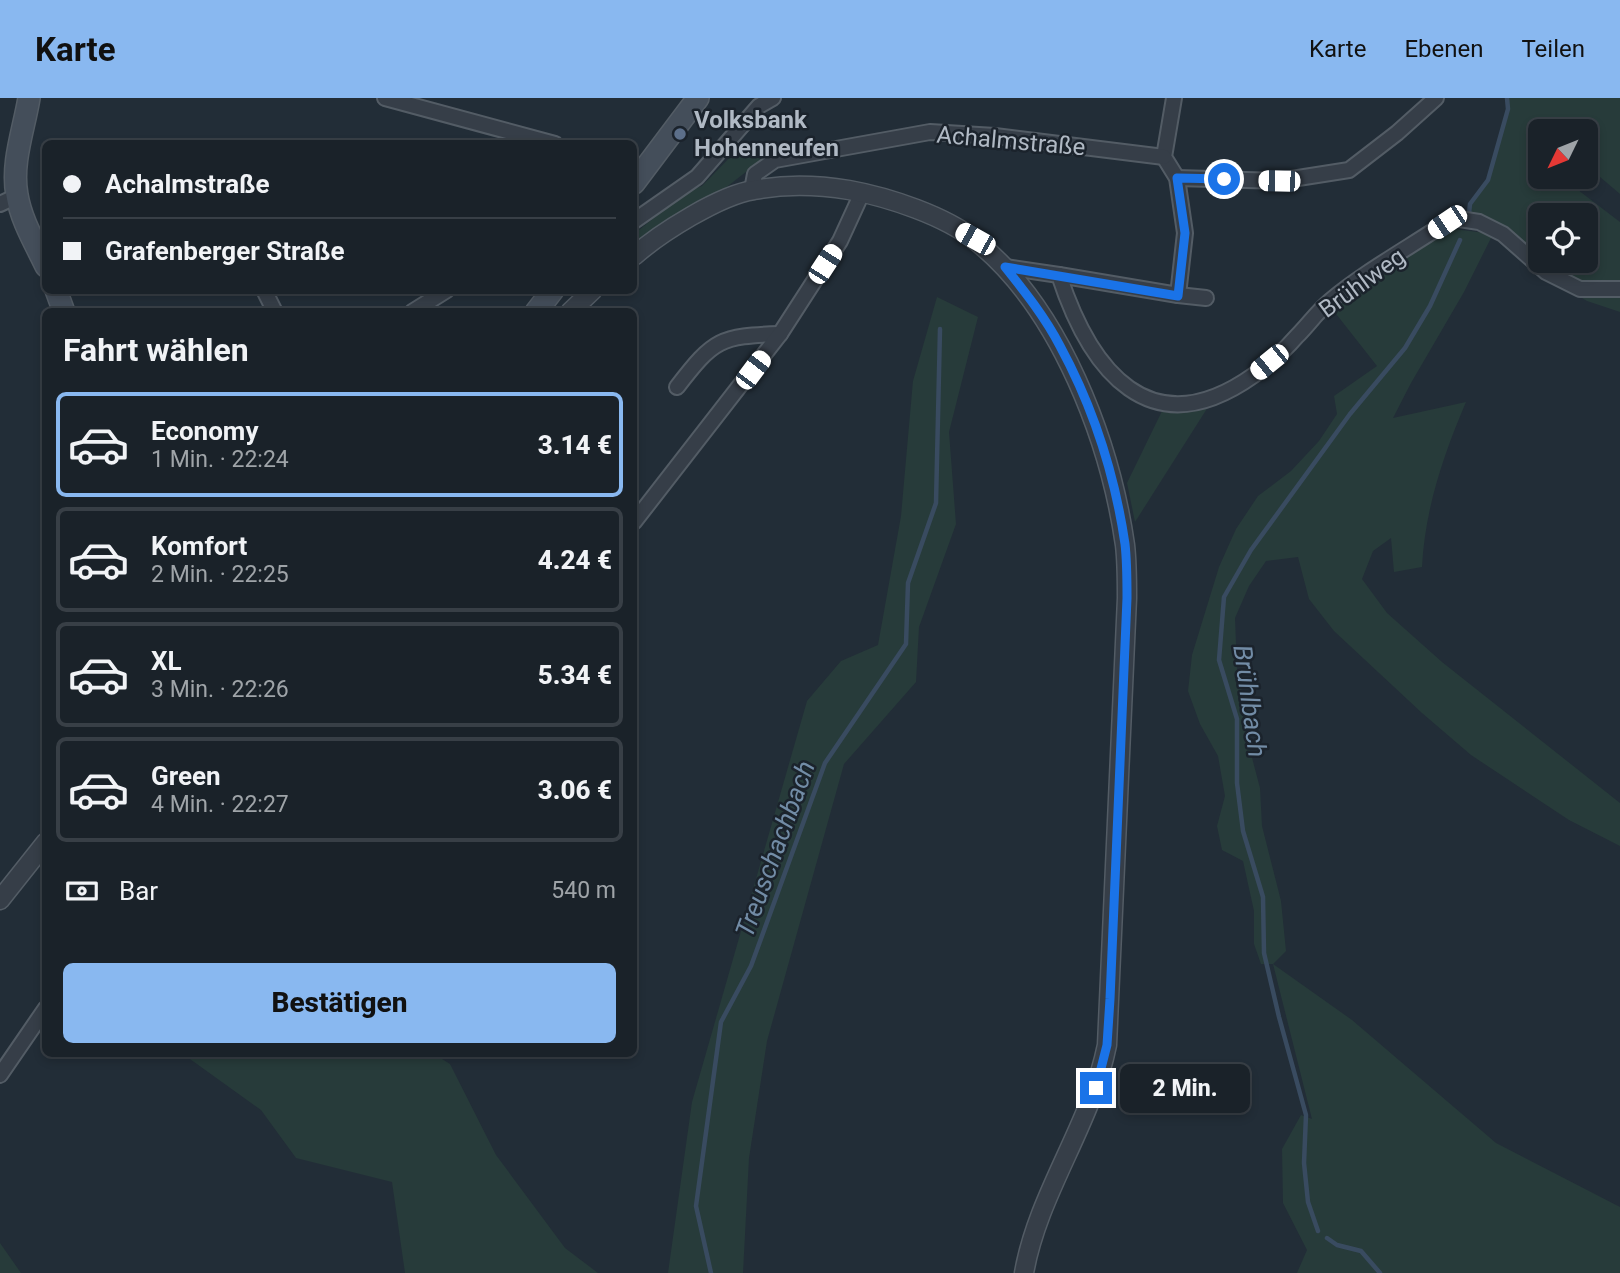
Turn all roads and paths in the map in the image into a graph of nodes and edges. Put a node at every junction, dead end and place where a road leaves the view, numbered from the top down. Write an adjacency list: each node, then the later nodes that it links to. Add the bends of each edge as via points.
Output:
1 (29, 98): 13 (main road)
2 (385, 98): 7 (street)
3 (698, 98): 9 (main road)
4 (773, 98): 14 (street, via 759,106 697,177)
5 (1174, 98): 8 (street)
6 (1436, 98): 10 (street, via 1349,170 1279,181)
7 (540, 140)
8 (1164, 157): 10 (street); 11 (street, Achalmstraße, via 930,132 775,160 755,174)
9 (637, 172)
10 (1177, 178): 22 (street, via 1185,233)
11 (752, 190): 12 (street, via 828,187); 16 (street, via 681,223)
12 (862, 192): 17 (street, via 942,221 975,239); 26 (street, via 840,241)
13 (8, 200): 15 (main road)
14 (637, 219)
15 (42, 250)
16 (637, 254)
17 (1005, 267): 18 (street); 33 (street, via 1060,345 1104,451 1125,547 1127,598 1107,1045 1090,1105 1042,1212)
18 (1059, 275): 19 (street, Brühlweg, via 1069,308 1102,360 1131,391 1165,405 1221,395 1254,375 1339,294 1453,218 1479,222 1503,234 1546,272 1580,289); 22 (street)
19 (1620, 289)
20 (441, 294): 24 (street)
21 (589, 294): 25 (street)
22 (1178, 296): 23 (street)
23 (1206, 298)
24 (418, 308)
25 (574, 308)
26 (780, 334): 27 (street, via 721,341 707,349); 28 (street)
27 (677, 387)
28 (637, 518)
29 (42, 847): 30 (street)
30 (0, 900)
31 (42, 1014): 32 (street)
32 (0, 1075)
33 (1024, 1273)

